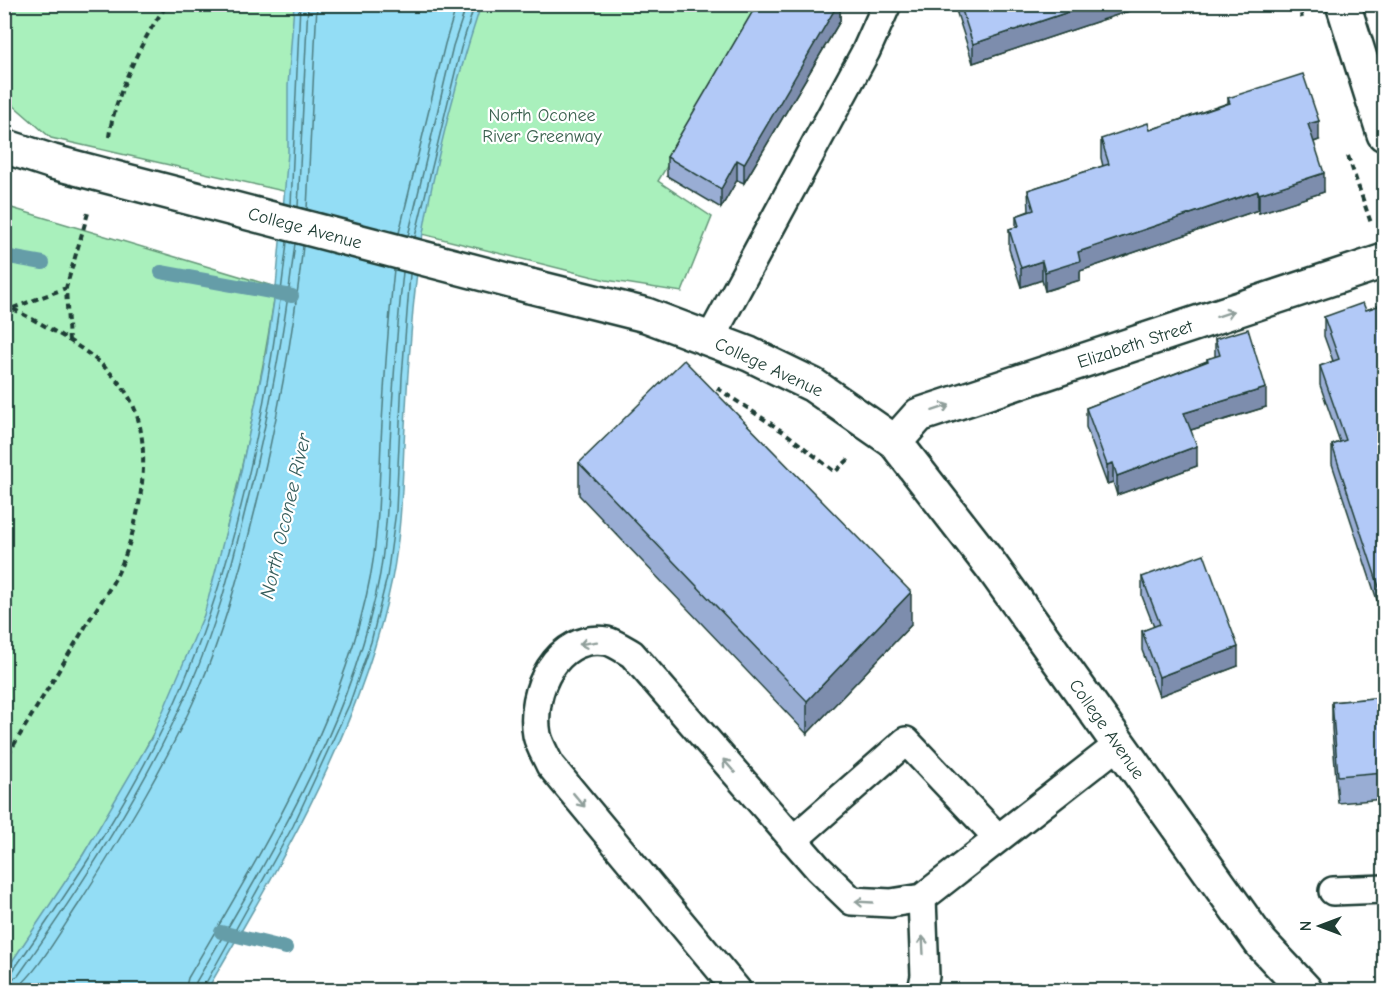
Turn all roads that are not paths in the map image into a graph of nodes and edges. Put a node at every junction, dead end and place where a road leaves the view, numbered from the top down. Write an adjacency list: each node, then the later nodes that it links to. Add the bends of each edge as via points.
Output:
1 (887, 4): 6 (lane, via 866,51)
2 (1342, 4): 3 (street)
3 (1384, 134)
4 (4, 146): 6 (street, College Avenue, bridge, via 646,315)
5 (1384, 261): 7 (street, Elizabeth Street, one-way to 5, via 919,415)
6 (710, 339): 7 (street, College Avenue, via 813,385)
7 (896, 442): 8 (street, College Avenue, via 992,567)
8 (1118, 745): 9 (lane); 16 (street, College Avenue, via 1261,943)
9 (998, 838): 10 (lane, via 906,741); 13 (lane)
10 (793, 840): 13 (lane, one-way to 10, via 891,903 852,901); 14 (lane, one-way to 14, via 632,654 609,642 586,641 562,652 546,675 537,706 537,735 550,765)
11 (1384, 889): 12 (lane)
12 (1333, 891)
13 (922, 898): 15 (lane, one-way to 13)
14 (737, 990)
15 (922, 990)
16 (1305, 990)

